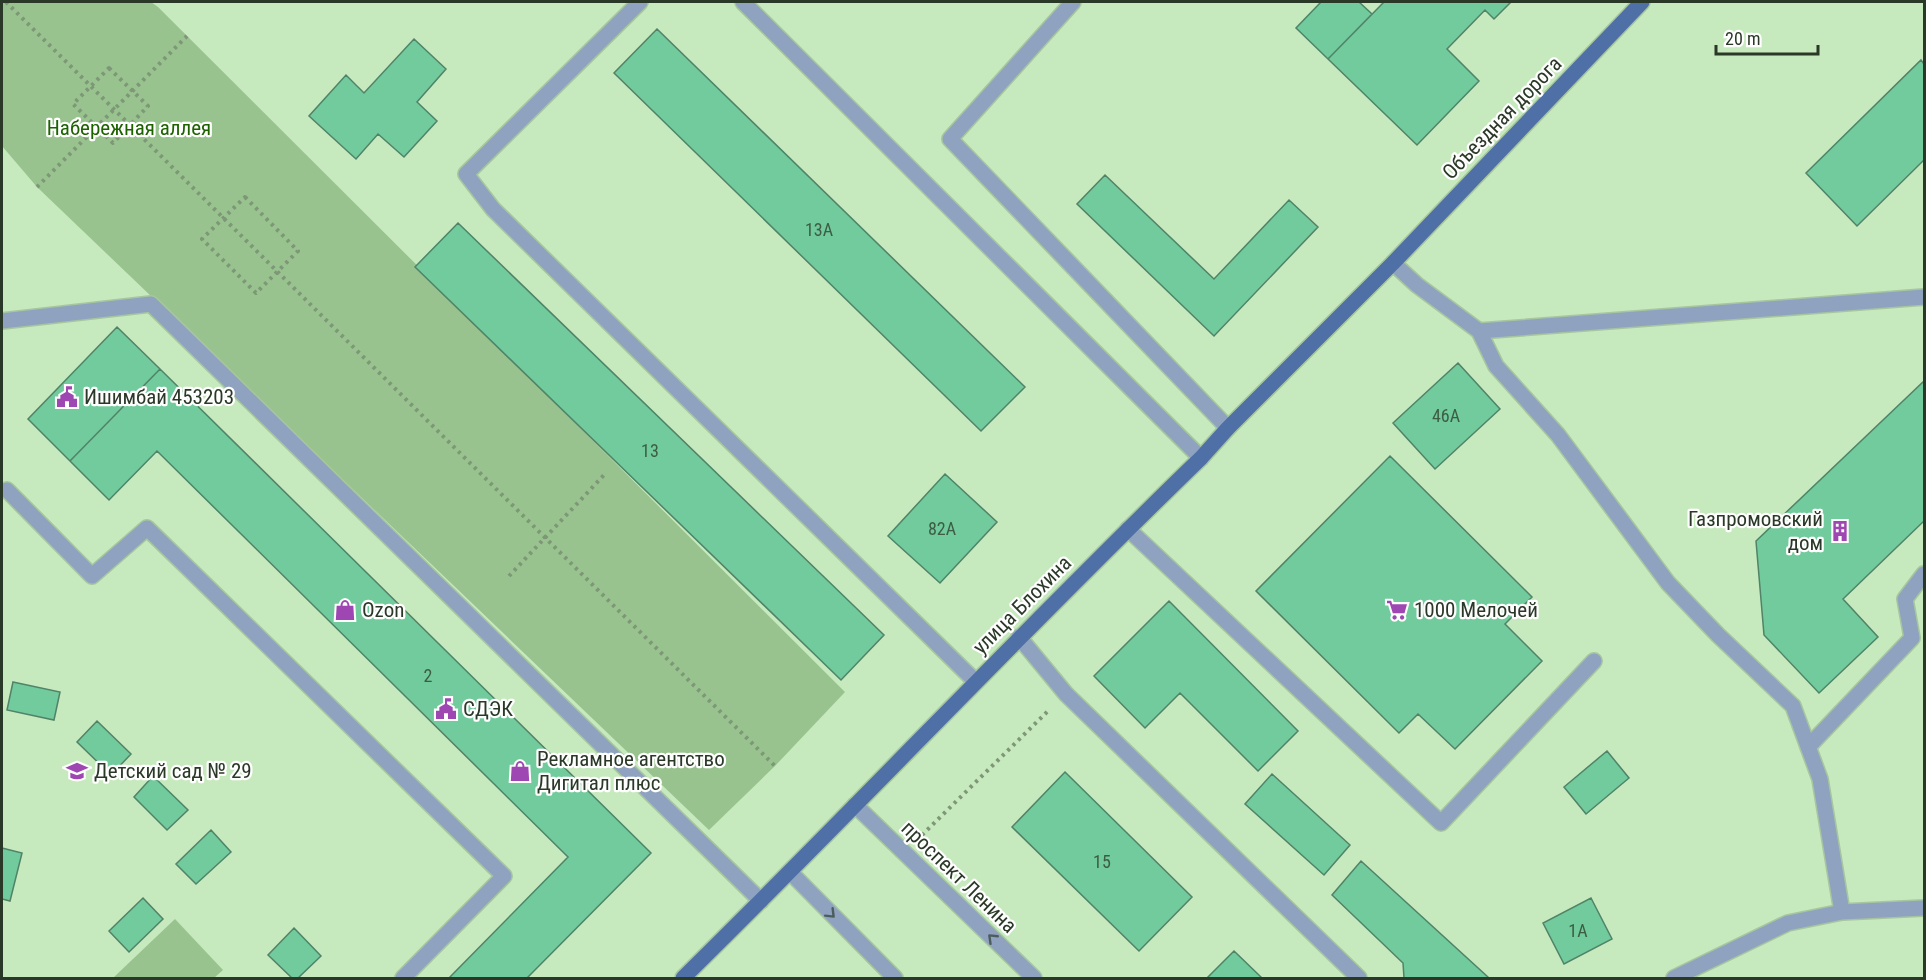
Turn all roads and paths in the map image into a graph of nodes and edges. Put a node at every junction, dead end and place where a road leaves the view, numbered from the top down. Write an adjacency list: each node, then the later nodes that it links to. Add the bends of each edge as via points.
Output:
1 (6, 2): 7 (path)
2 (640, 2): 29 (street, via 466,174 493,209)
3 (743, 2): 20 (street)
4 (1073, 2): 19 (street, via 950,139)
5 (1642, 2): 14 (main road, Объездная дорога)
6 (187, 36): 8 (path)
7 (91, 86): 8 (path, via 109,68); 9 (path); 11 (path, via 73,105)
8 (132, 90): 9 (path); 10 (path, via 148,106)
9 (114, 108): 10 (path); 11 (path)
10 (130, 124): 11 (path, via 113,143); 13 (path)
11 (96, 126): 12 (path)
12 (36, 187)
13 (224, 217): 15 (path); 15 (path, via 245,197 298,251); 15 (path, via 202,239 256,293)
14 (1393, 263): 18 (street); 19 (main road, улица Блохина)
15 (278, 271): 24 (path)
16 (1924, 297): 18 (street)
17 (2, 321): 36 (street, via 151,304)
18 (1479, 331): 31 (street, via 1496,366 1558,435 1668,583 1793,706)
19 (1228, 429): 20 (main road, улица Блохина)
20 (1201, 458): 23 (main road, улица Блохина)
21 (604, 475): 24 (path)
22 (7, 490): 39 (street, via 93,576 147,528 504,876)
23 (1128, 529): 27 (main road, улица Блохина); 28 (street, via 1441,823)
24 (545, 537): 26 (path); 32 (path)
25 (1924, 574): 31 (street, via 1905,599 1912,638)
26 (509, 576)
27 (1019, 637): 29 (main road, улица Блохина); 30 (street)
28 (1594, 661)
29 (975, 681): 33 (main road, улица Блохина)
30 (1066, 694): 34 (path); 43 (street)
31 (1808, 747): 38 (street, via 1820,779)
32 (775, 766)
33 (855, 805): 34 (street, проспект Ленина); 35 (main road, улица Блохина)
34 (904, 852): 42 (street, проспект Ленина, one-way to 34)
35 (790, 872): 36 (main road, улица Блохина); 41 (street, one-way to 41)
36 (761, 901): 40 (main road, улица Блохина)
37 (1924, 908): 38 (street)
38 (1842, 912): 44 (street, via 1788,923)
39 (403, 978)
40 (682, 978)
41 (895, 978)
42 (1034, 978)
43 (1359, 978)
44 (1674, 978)

